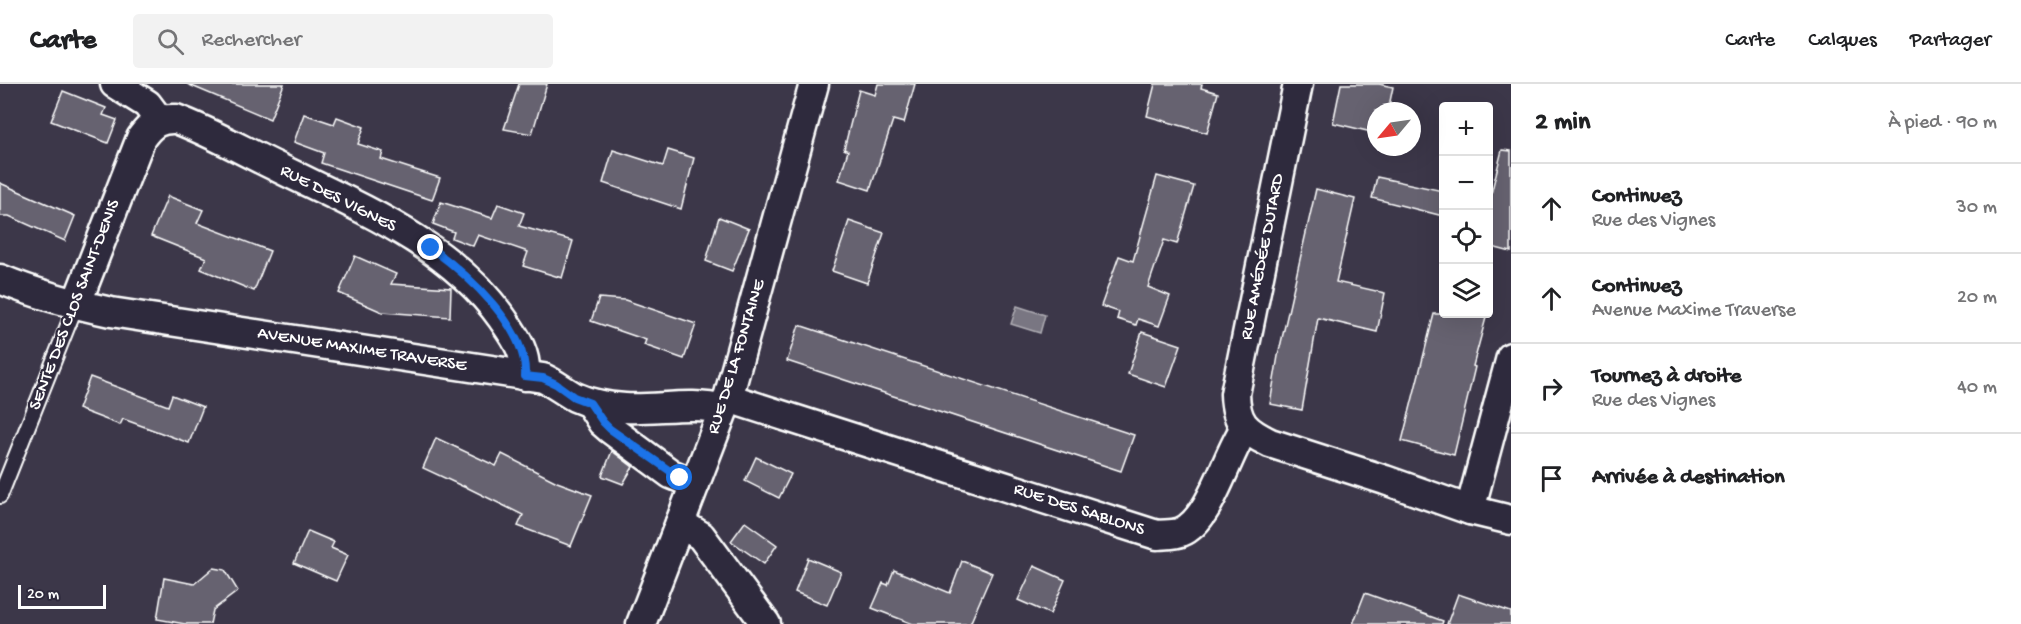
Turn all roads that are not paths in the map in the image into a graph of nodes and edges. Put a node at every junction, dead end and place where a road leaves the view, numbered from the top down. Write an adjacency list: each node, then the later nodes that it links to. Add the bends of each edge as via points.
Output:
1 (115, 84): 4 (street, via 147,104)
2 (814, 84): 10 (street, RUE DE LA FONTAINE)
3 (1298, 84): 11 (street, RUE AMÉDÉE DUTARD, via 1235,394)
4 (159, 120): 6 (street, SENTE DES CLOS SAINT-DENIS, via 141,138); 8 (street, RUE DES VIGNES, via 185,122 359,207 431,248 452,263 494,306 523,350)
5 (0, 279): 6 (street, AVENUE MAXIME TRAVERSE)
6 (76, 305): 8 (street, AVENUE MAXIME TRAVERSE); 13 (lane, SENTE DES CLOS SAINT-DENIS)
7 (1511, 357): 14 (street)
8 (525, 376): 9 (street, AVENUE MAXIME TRAVERSE, via 543,378)
9 (590, 403): 10 (street, AVENUE MAXIME TRAVERSE, via 625,408); 12 (street, via 610,429 671,474)
10 (725, 404): 11 (street, RUE DES SABLONS, via 1157,535 1180,533 1193,525); 12 (street, RUE DE LA FONTAINE)
11 (1245, 428): 14 (street, via 1270,443)
12 (695, 484): 16 (street, RUE DE LA FONTAINE)
13 (0, 496)
14 (1470, 510): 15 (street)
15 (1511, 520)
16 (680, 523): 17 (street, RUE DE LA FONTAINE); 18 (street, via 702,536)
17 (640, 624)
18 (766, 624)

